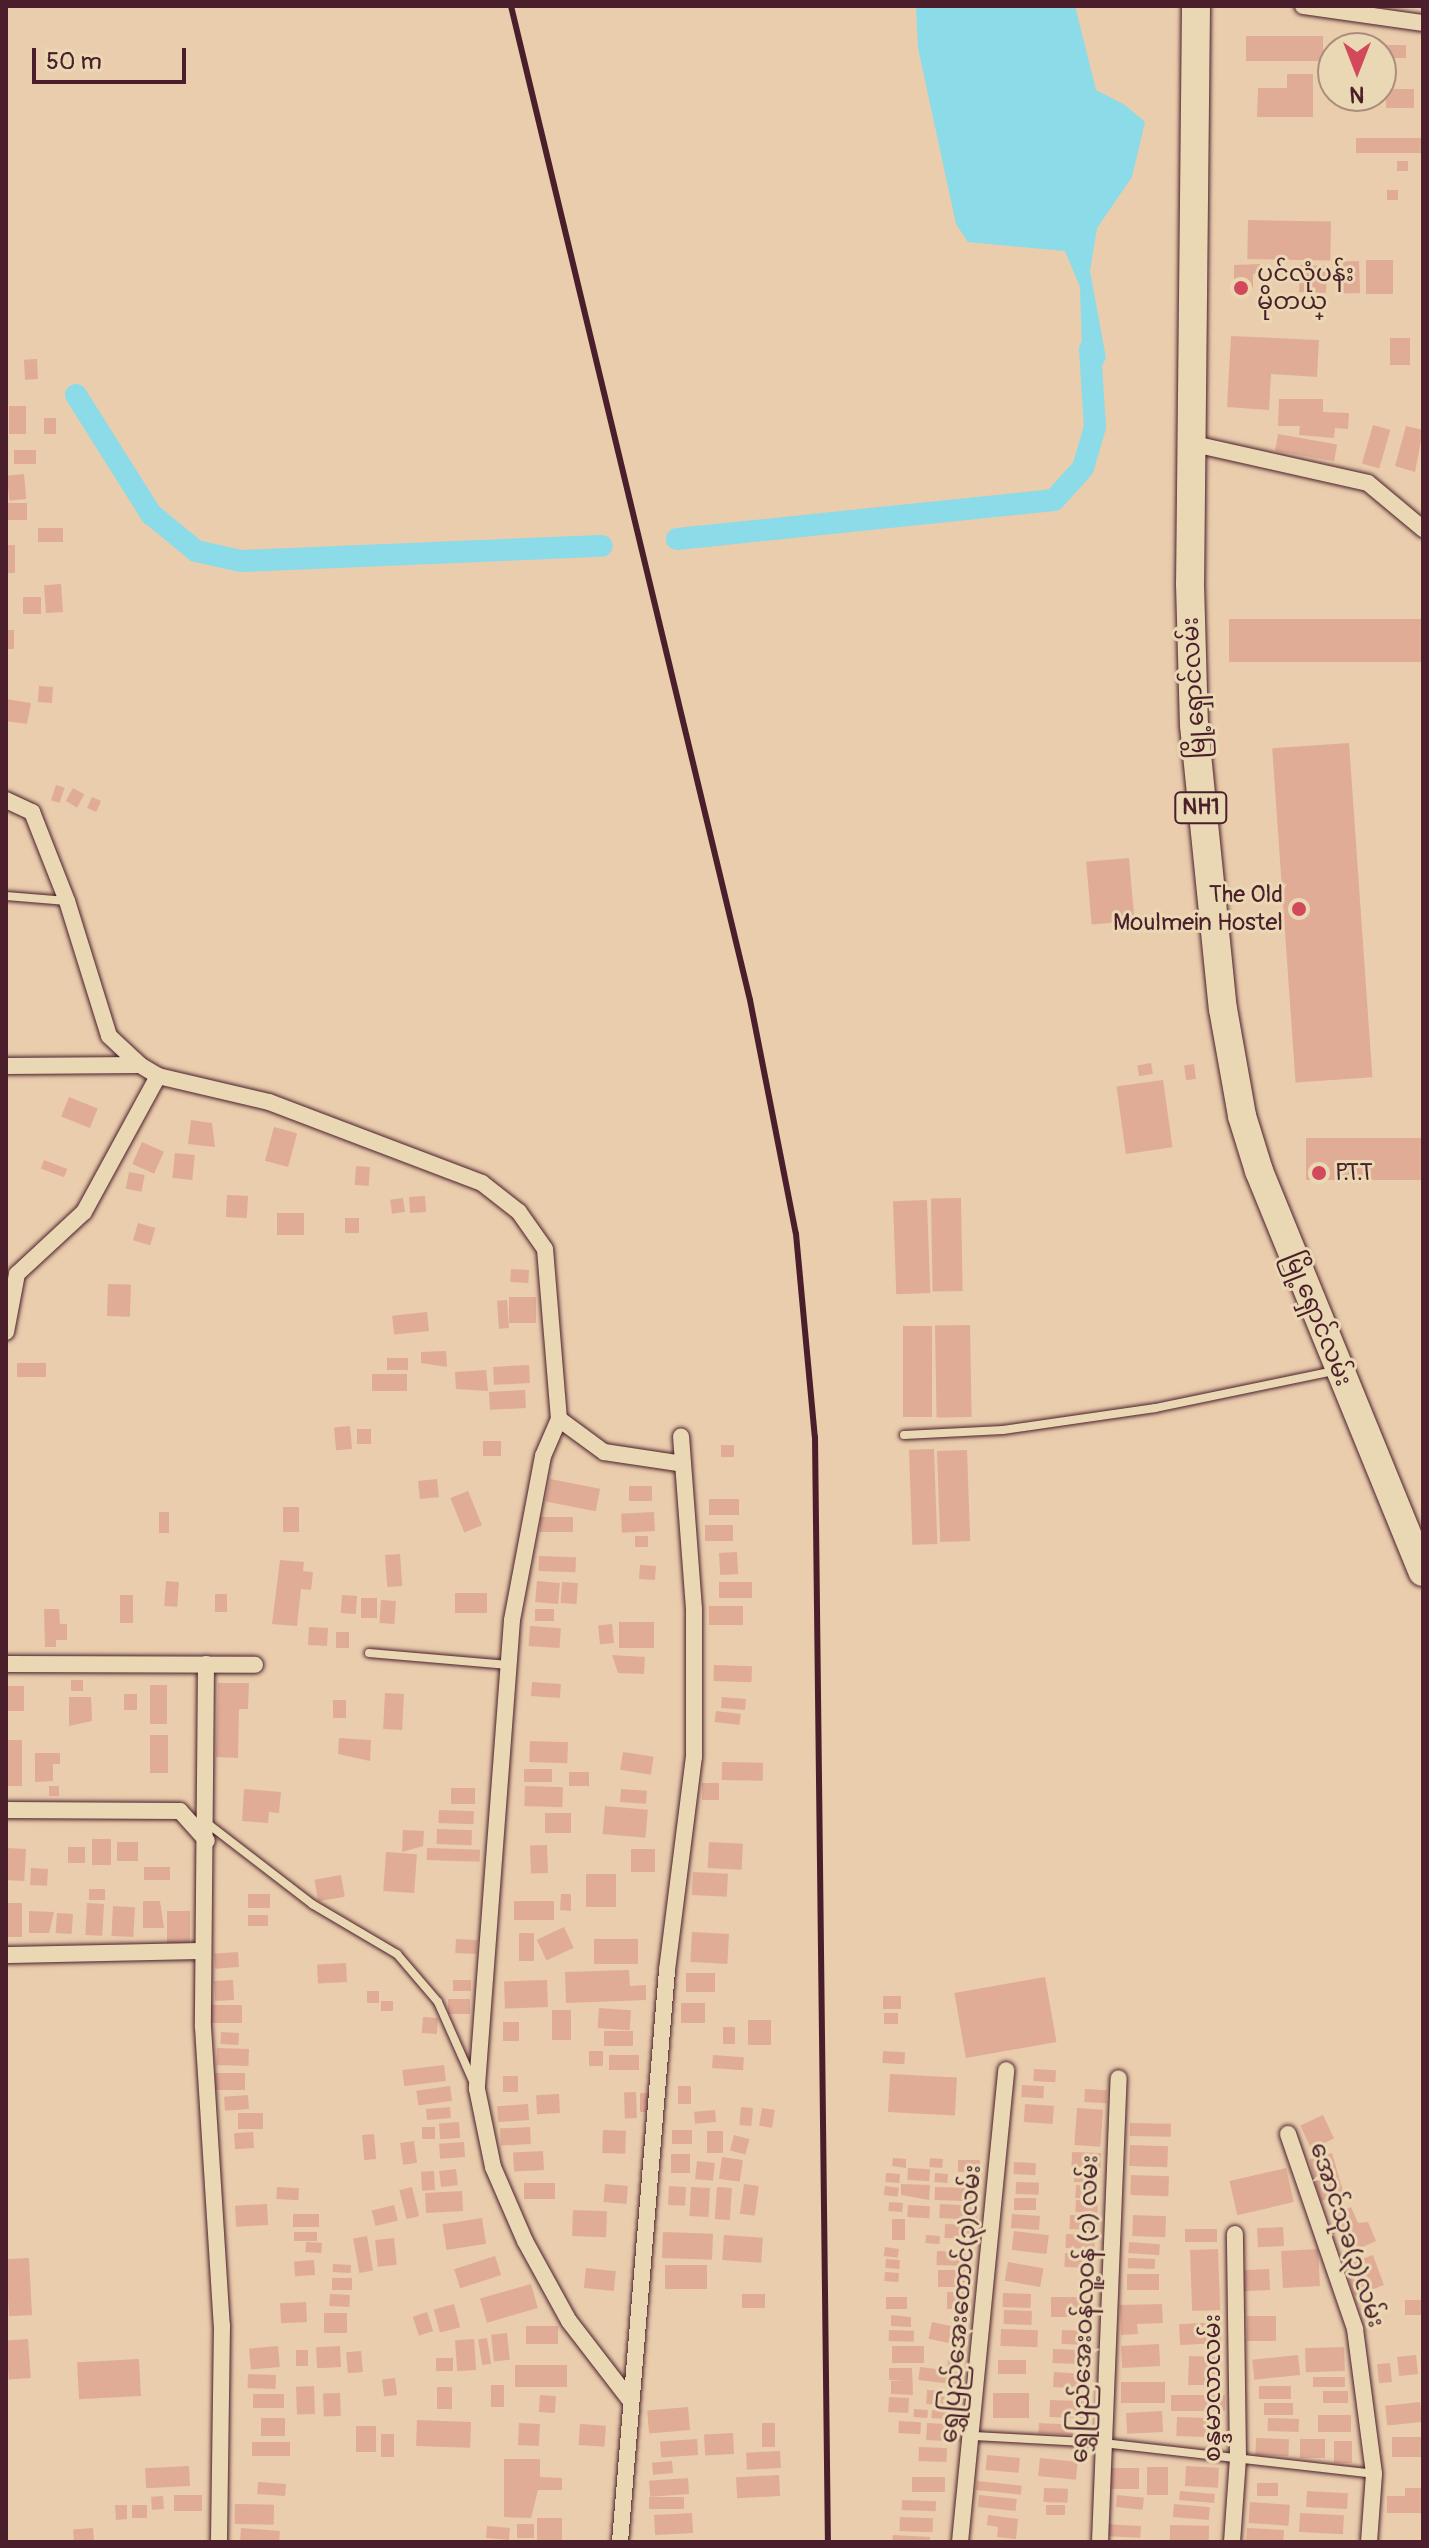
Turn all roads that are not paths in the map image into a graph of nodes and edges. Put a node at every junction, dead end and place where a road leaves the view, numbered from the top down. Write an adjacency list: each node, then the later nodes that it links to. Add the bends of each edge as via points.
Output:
1 (1196, 6): 4 (highway, မြို့ရှောင်လမ်း / NH1)
2 (1303, 6): 3 (street)
3 (1423, 23)
4 (1194, 444): 5 (street, via 1368,483); 14 (highway, မြို့ရှောင်လမ်း / NH1, via 1194,725 1223,1009 1242,1116 1259,1171)
5 (1423, 529)
6 (6, 800): 8 (street, via 32,812)
7 (6, 896): 8 (lane)
8 (67, 901): 9 (street, via 109,1036)
9 (140, 1065): 10 (street); 11 (street)
10 (6, 1066)
11 (158, 1076): 12 (street, via 84,1212 17,1274); 15 (street, via 269,1102 482,1183 519,1212 545,1249)
12 (10, 1293): 13 (street)
13 (6, 1332)
14 (1339, 1370): 16 (lane, via 1155,1408 1003,1430); 19 (highway, မြို့ရှောင်လမ်း / NH1)
15 (559, 1419): 18 (street, via 604,1452); 24 (street, via 543,1456 512,1620)
16 (904, 1435)
17 (681, 1436): 18 (street)
18 (683, 1464): 35 (street, via 694,1609 694,1757 667,1970)
19 (1423, 1572)
20 (369, 1653): 24 (lane)
21 (6, 1664): 22 (street)
22 (206, 1664): 23 (street); 26 (street)
23 (255, 1665)
24 (509, 1665): 32 (street)
25 (6, 1810): 27 (street, via 180,1811)
26 (207, 1823): 27 (street); 32 (lane, via 312,1904 397,1954 438,2002)
27 (207, 1841): 28 (street)
28 (203, 1951): 29 (street); 40 (street, via 222,2325)
29 (6, 1955)
30 (1006, 2070): 36 (street, ရွှေပြည်အေးတောင်(၃)လမ်း)
31 (1119, 2078): 37 (street, ရွှေပြည်အေးဝန်လူ့ဝန် (၁) လမ်း)
32 (477, 2089): 35 (street, via 493,2167 525,2241 569,2321)
33 (1288, 2134): 39 (street, အောင်သုခ(၃)လမ်း, via 1355,2329)
34 (1235, 2234): 38 (street, စန္ဒမာလာလမ်း)
35 (629, 2399): 41 (street)
36 (974, 2436): 37 (lane); 42 (street, ရွှေပြည်အေးတောင်(၃)လမ်း)
37 (1103, 2443): 38 (lane); 43 (street, ရွှေပြည်အေးဝန်လူ့ဝန် (၁) လမ်း)
38 (1238, 2458): 39 (lane); 44 (street, စန္ဒမာလာလမ်း)
39 (1374, 2474): 45 (street, အောင်သုခ(၃)လမ်း)
40 (219, 2542)
41 (620, 2542)
42 (960, 2542)
43 (1100, 2542)
44 (1232, 2542)
45 (1369, 2542)

